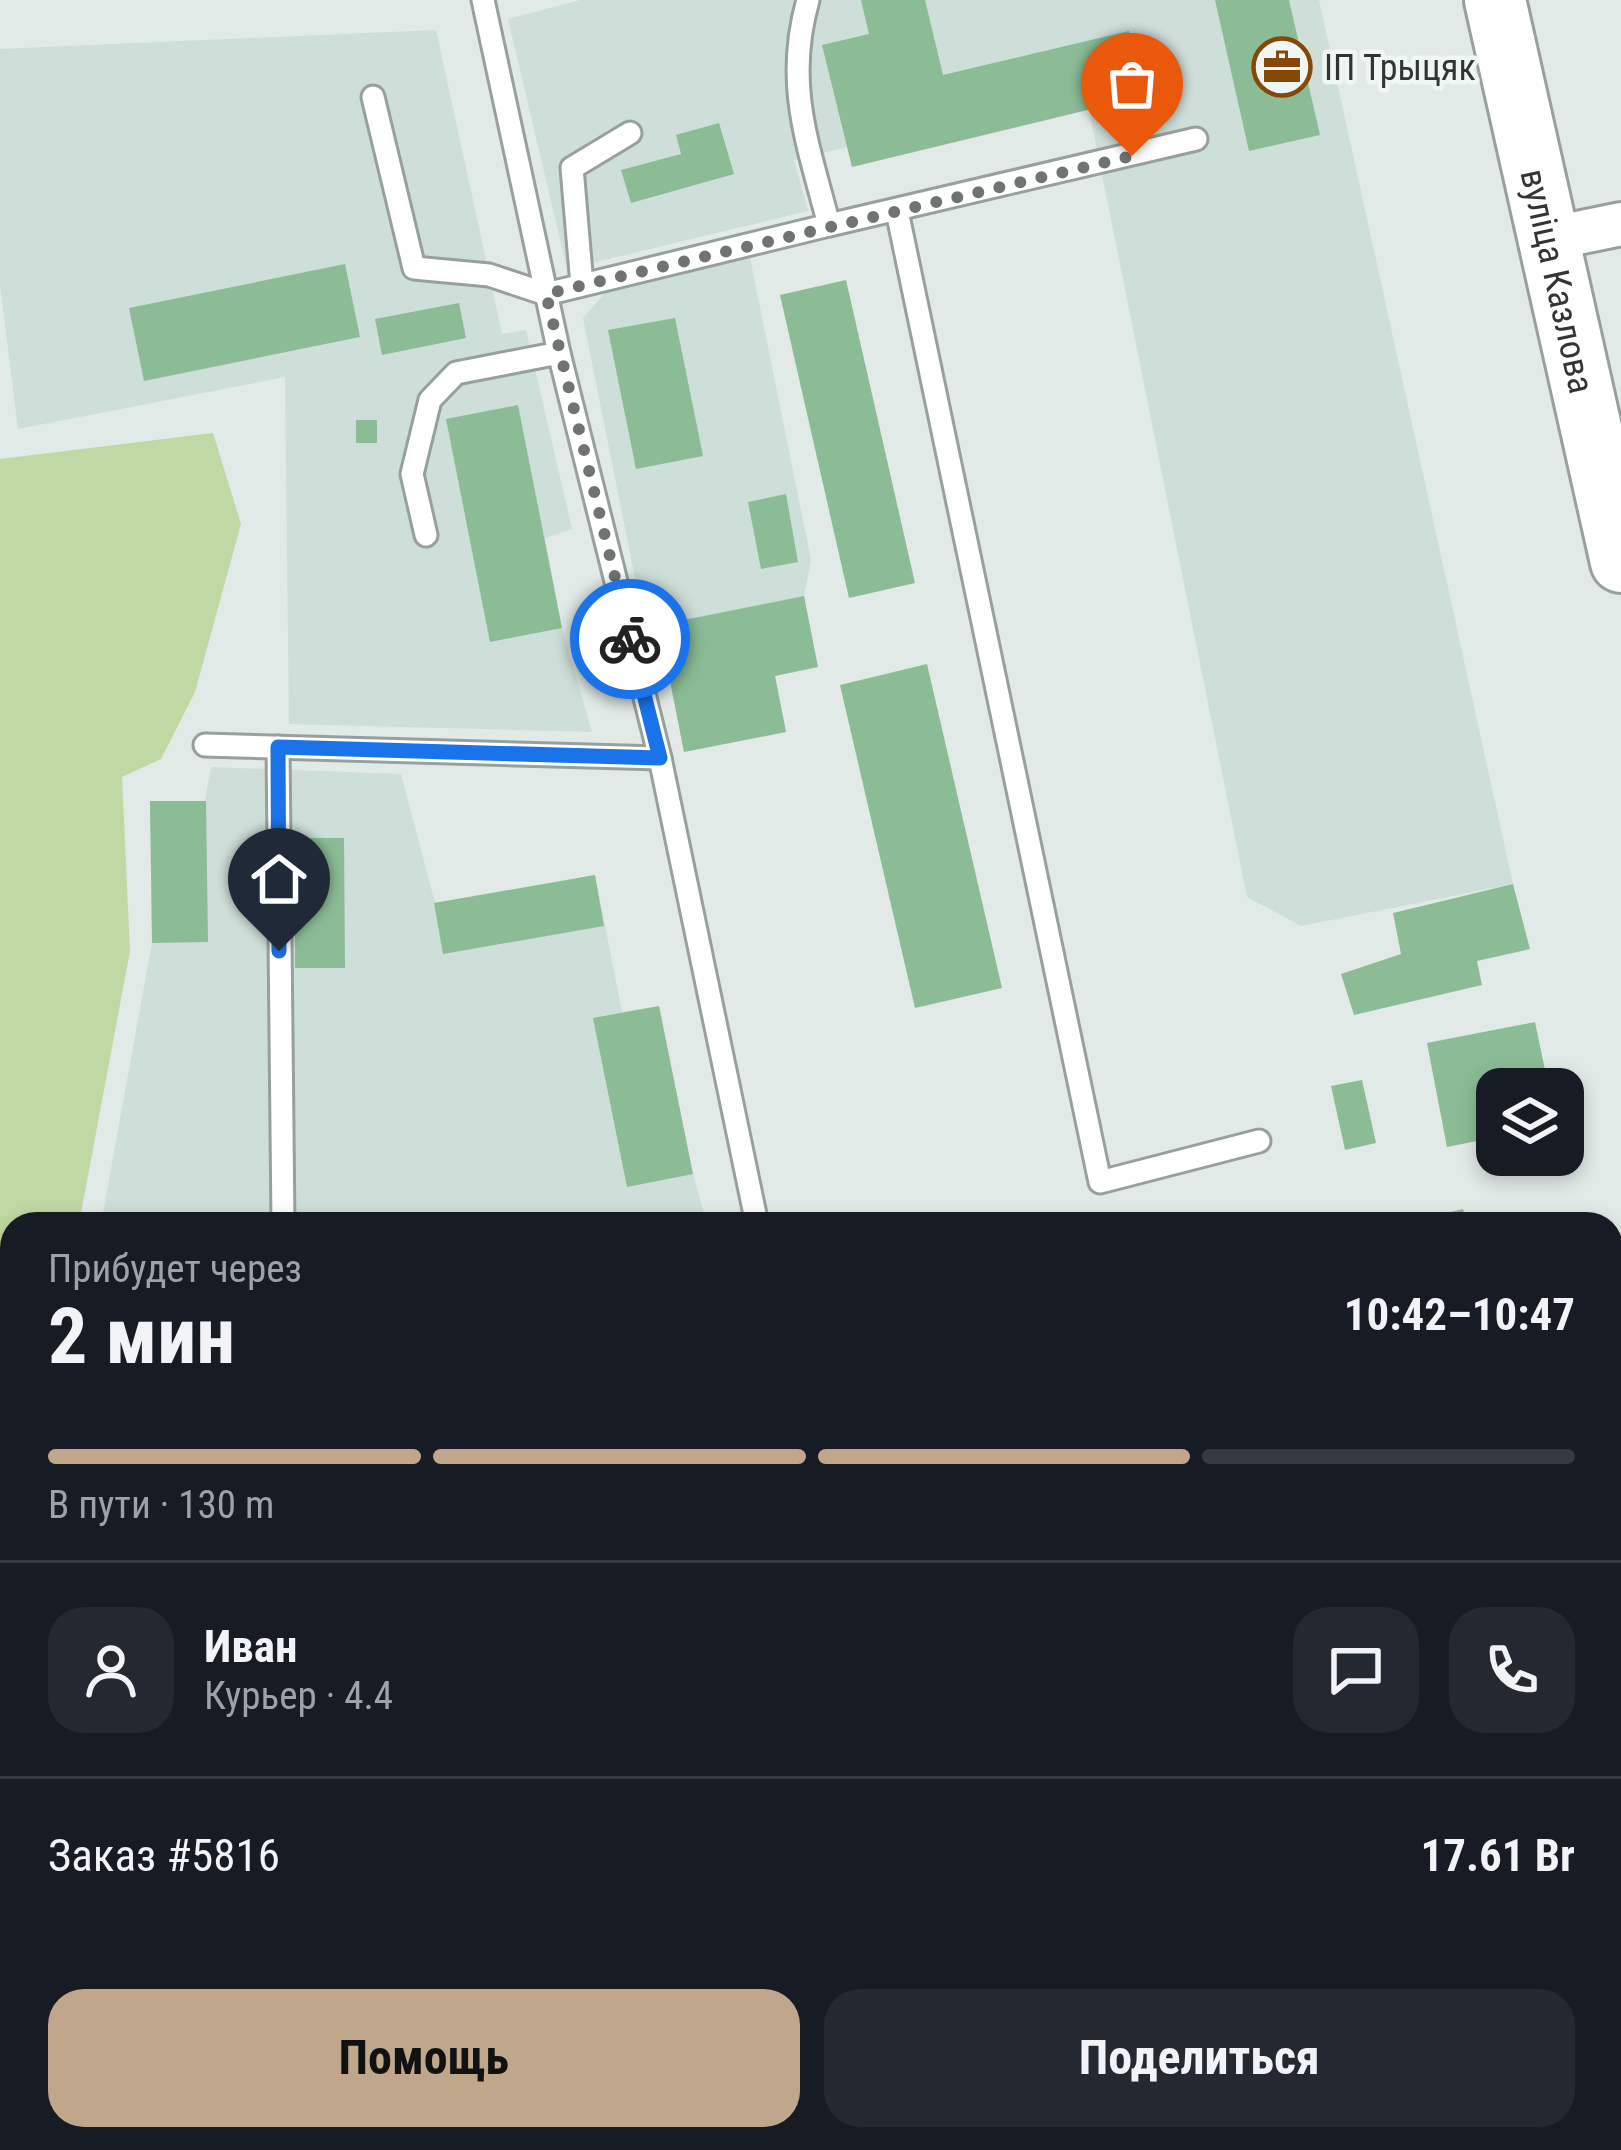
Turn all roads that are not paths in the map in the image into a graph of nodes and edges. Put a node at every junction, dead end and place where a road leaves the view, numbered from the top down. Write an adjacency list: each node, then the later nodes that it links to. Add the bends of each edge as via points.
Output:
1 (482, 0): 12 (lane)
2 (808, 0): 9 (lane, via 798,36 798,104)
3 (1495, 0): 10 (main road, вуліца Казлова)
4 (373, 97): 12 (lane, via 413,268 489,275)
5 (630, 133): 11 (lane, via 572,168)
6 (1196, 139): 7 (lane)
7 (897, 211): 9 (lane); 19 (lane, via 1100,1182)
8 (1621, 224): 10 (street)
9 (830, 225): 11 (lane)
10 (1548, 239): 15 (main road, вуліца Казлова)
11 (583, 285): 12 (lane)
12 (546, 294): 13 (lane)
13 (559, 352): 14 (lane, via 456,373 430,400 412,474); 18 (lane)
14 (426, 536)
15 (1621, 562)
16 (205, 745): 17 (lane)
17 (278, 747): 18 (lane); 20 (lane)
18 (660, 758): 21 (lane)
19 (1259, 1142)
20 (283, 1212)
21 (755, 1212)

